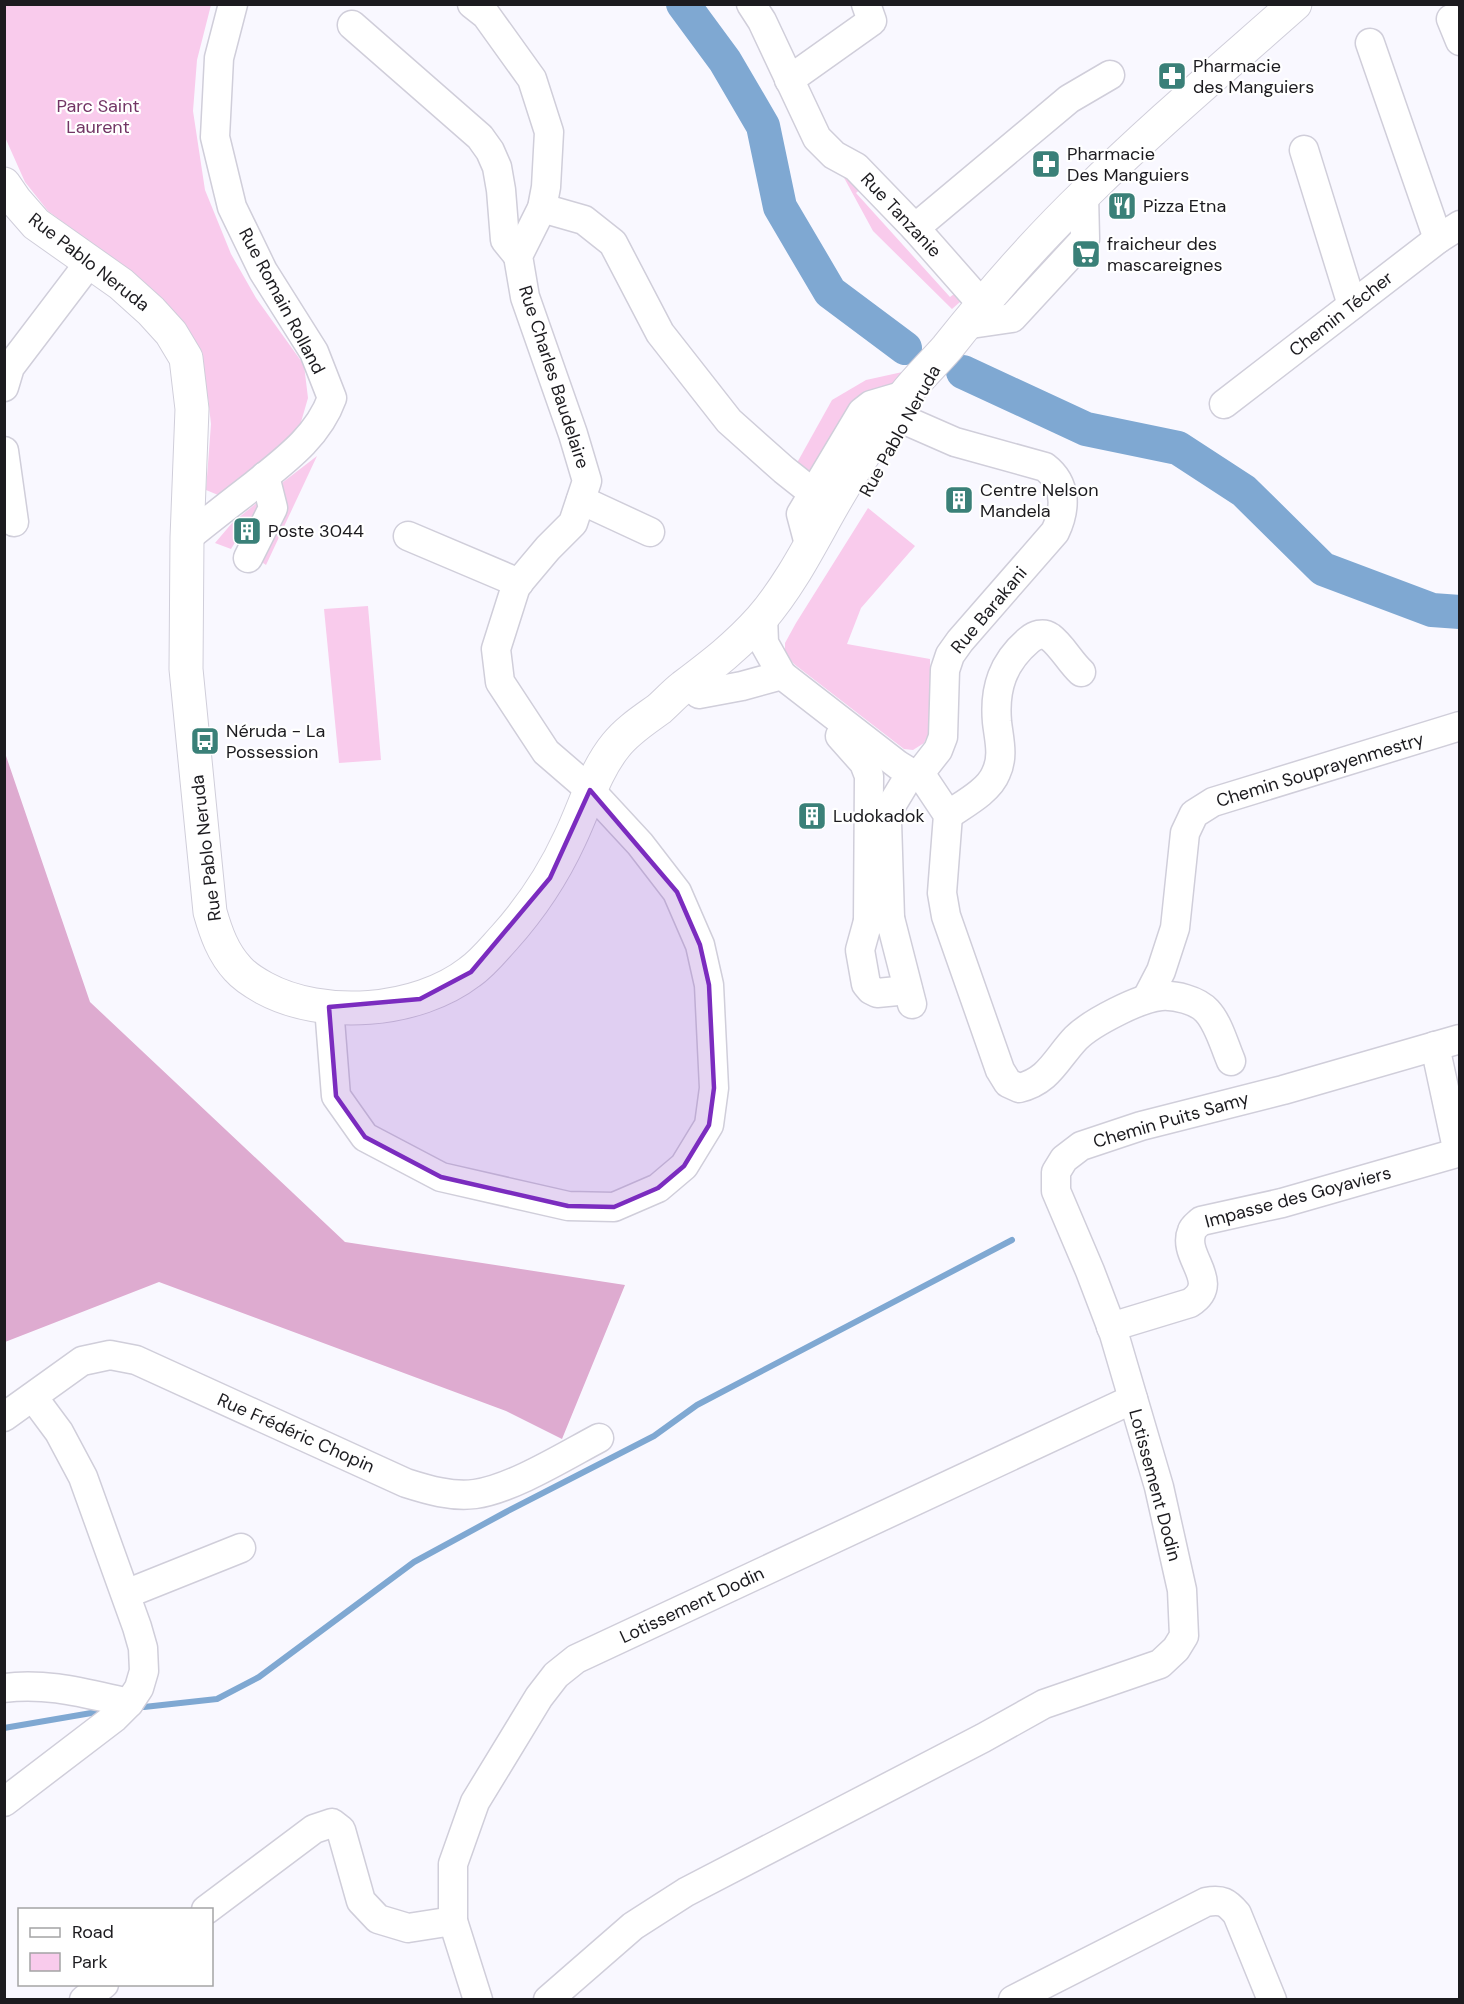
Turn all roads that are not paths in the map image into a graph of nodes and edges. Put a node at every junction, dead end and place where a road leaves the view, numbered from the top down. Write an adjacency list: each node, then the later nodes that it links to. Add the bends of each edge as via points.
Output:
1 (234, 4): 23 (street, Rue Romain Rolland, via 219,58 215,137 232,207 263,271 314,352 332,398 309,437)
2 (472, 4): 12 (street, via 486,15 532,79 549,132)
3 (751, 4): 9 (street, Rue Tanzanie)
4 (866, 4): 9 (street, via 872,21)
5 (1295, 4): 18 (main road, Rue Pablo Neruda, via 1084,194)
6 (352, 25): 15 (street, Rue Charles Baudelaire, via 480,137 496,167 505,240)
7 (1370, 43): 14 (street)
8 (1110, 75): 13 (street, via 1069,99)
9 (789, 80): 13 (street, Rue Tanzanie, via 817,138 834,155 856,167)
10 (1304, 150): 17 (street)
11 (4, 184): 16 (main road, Rue Pablo Neruda, via 36,224)
12 (542, 208): 15 (street); 24 (street, via 584,220 613,243 660,333 705,391 729,421)
13 (915, 228): 18 (street, Rue Tanzanie)
14 (1449, 232): 17 (street, Chemin Técher)
15 (518, 256): 25 (street, Rue Charles Baudelaire, via 525,297 587,481)
16 (89, 262): 19 (street, via 10,367); 29 (main road, Rue Pablo Neruda, via 151,311 186,358 192,409)
17 (1352, 305): 20 (street, Chemin Técher)
18 (964, 326): 21 (main road, Rue Pablo Neruda)
19 (4, 387)
20 (1224, 404)
21 (906, 408): 24 (street, via 871,405 862,412); 30 (main road, Rue Pablo Neruda, via 850,476); 33 (main road, Rue Pablo Neruda, via 817,576 790,614); 41 (street, Rue Barakani, via 955,442 1045,467 1060,483 1062,497 1055,532 950,655 945,670 943,737 934,755)
22 (4, 451): 26 (street)
23 (265, 476): 29 (street, Rue Romain Rolland); 31 (street, via 273,508)
24 (813, 493): 30 (street, via 801,514)
25 (581, 500): 27 (street); 32 (street, Rue Charles Baudelaire, via 573,523)
26 (14, 522)
27 (650, 532)
28 (408, 536): 32 (street)
29 (187, 538): 44 (main road, Rue Pablo Neruda, via 186,669 210,912 218,940 239,970 255,982 294,1001)
30 (810, 548): 33 (main road, Rue Pablo Neruda)
31 (248, 558)
32 (519, 583): 40 (street, Rue Charles Baudelaire, via 496,649 500,682 546,752)
33 (764, 629): 35 (street); 36 (main road, Rue Pablo Neruda, via 743,662); 37 (main road, Rue Pablo Neruda, via 741,641)
34 (1081, 672): 41 (street, via 1051,638 1042,634 1033,637 1007,663 1000,681 1000,764 995,776 986,787)
35 (782, 675): 36 (street); 38 (street)
36 (699, 694): 37 (main road, Rue Pablo Neruda)
37 (662, 706): 40 (main road, Rue Pablo Neruda, via 618,742)
38 (838, 719): 41 (street); 42 (street, via 841,738 864,763 868,777)
39 (1460, 726): 43 (street, Chemin Souprayenmestry, via 1213,802 1194,814 1185,833 1175,928)
40 (590, 790): 44 (main road, Rue Pablo Neruda, via 550,878 517,924 471,972 420,999 382,1006); 44 (street, Rue Charles Baudelaire, via 677,892 700,945 709,985 714,1088 709,1125 684,1166 658,1188 614,1207 568,1206 441,1177 365,1137 336,1096)
41 (931, 792): 42 (street, Rue Barakani, via 891,806); 43 (street, via 946,916 1008,1083 1019,1088 1031,1085 1086,1030)
42 (879, 920): 42 (street, via 910,997 877,993 866,984 860,950)
43 (1147, 998): 46 (street, via 1184,998 1205,1009)
44 (329, 1007)
45 (1447, 1043): 47 (street, via 1455,1139); 49 (street, Chemin Puits Samy, via 1141,1126 1081,1146 1064,1159 1056,1172 1056,1191)
46 (1231, 1061)
47 (1460, 1146)
48 (1460, 1152): 49 (street, Impasse des Goyaviers, via 1282,1203 1201,1221 1192,1230 1190,1241 1204,1287 1200,1296 1190,1303)
49 (1111, 1327): 51 (street, Chemin Puits Samy)
50 (33, 1397): 52 (street, Rue Frédéric Chopin); 53 (street, Rue Frédéric Chopin, via 82,1360 110,1355 136,1360 406,1483 440,1493 475,1494 509,1484); 55 (street, via 59,1432 83,1477)
51 (1133, 1399): 60 (street, Lotissement Dodin, via 576,1659 556,1674 475,1802 453,1864); 65 (street, Lotissement Dodin, via 1159,1487 1182,1590 1184,1636 1176,1649 1160,1664 1044,1704 686,1892 633,1926)
52 (4, 1418)
53 (599, 1438)
54 (241, 1548): 55 (street)
55 (126, 1594): 57 (street, via 143,1648 144,1671)
56 (4, 1688): 57 (street, via 49,1686)
57 (129, 1703): 58 (street)
58 (4, 1802)
59 (209, 1908): 60 (street, via 314,1829 332,1823 341,1830 361,1901 378,1919 408,1928)
60 (453, 1921): 64 (street, Lotissement Dodin)
61 (102, 1986): 63 (street)
62 (1059, 1989): 66 (street); 67 (street, via 1206,1902 1219,1900 1238,1914)
63 (84, 2000)
64 (478, 2000)
65 (548, 2000)
66 (1013, 2000)
67 (1272, 2000)

